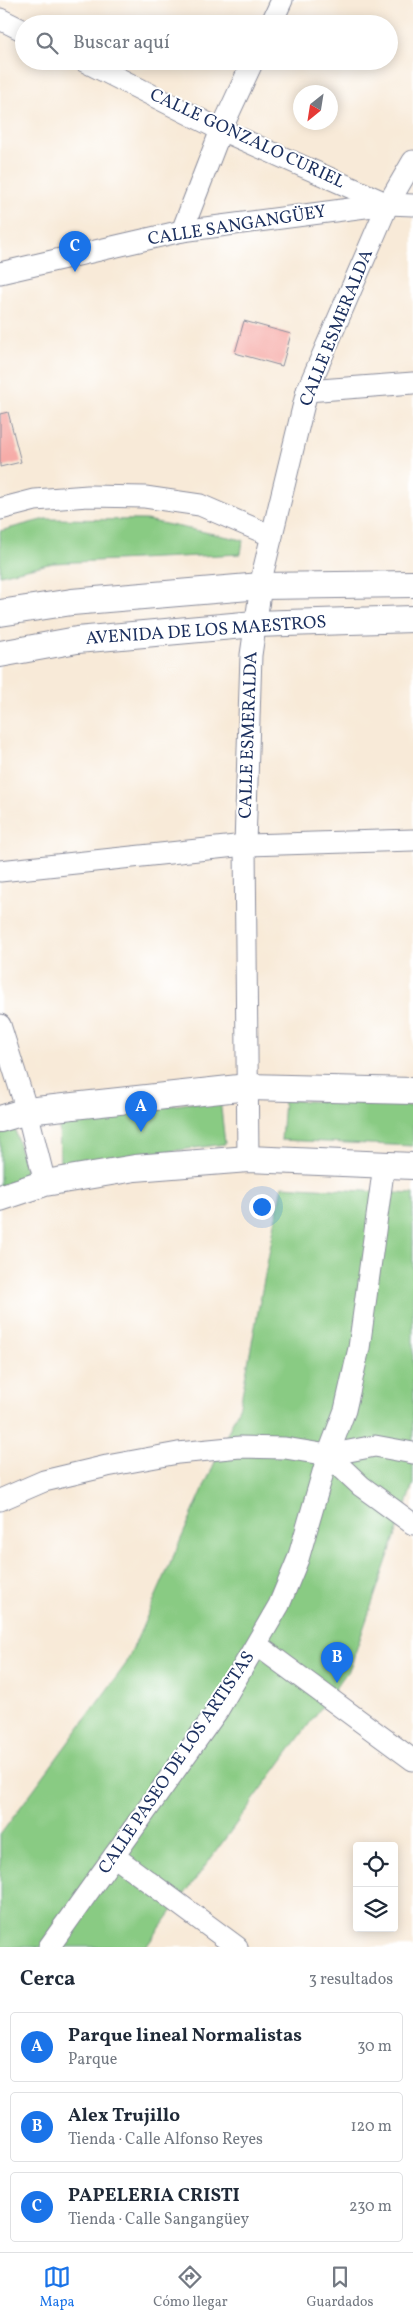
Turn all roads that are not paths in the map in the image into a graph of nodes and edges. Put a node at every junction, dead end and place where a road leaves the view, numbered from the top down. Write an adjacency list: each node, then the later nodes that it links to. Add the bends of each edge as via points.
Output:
1 (282, 0): 2 (street)
2 (275, 15)
3 (0, 19): 4 (street)
4 (15, 26)
5 (102, 70): 7 (street, CALLE GONZALO CURIEL)
6 (249, 70): 7 (street)
7 (221, 130): 9 (street, CALLE GONZALO CURIEL); 11 (street)
8 (413, 160): 9 (street, CALLE ESMERALDA)
9 (388, 204): 10 (street, CALLE GONZALO CURIEL); 11 (street, CALLE SANGANGÜEY); 14 (street, CALLE ESMERALDA)
10 (413, 205)
11 (182, 231): 12 (street, CALLE SANGANGÜEY)
12 (0, 273)
13 (413, 383): 14 (street)
14 (307, 391): 16 (street, CALLE ESMERALDA)
15 (0, 509): 16 (street, via 35,500 88,496 145,497 200,505)
16 (272, 536): 18 (street, CALLE ESMERALDA)
17 (413, 584): 18 (street)
18 (261, 586): 19 (street, via 72,602); 21 (street, CALLE ESMERALDA)
19 (0, 613)
20 (413, 618): 21 (street, AVENIDA DE LOS MAESTROS)
21 (255, 624): 22 (street, AVENIDA DE LOS MAESTROS, via 77,640); 24 (street, CALLE ESMERALDA, via 251,655)
22 (0, 654)
23 (413, 840): 24 (street)
24 (245, 845): 25 (street); 27 (street, CALLE ESMERALDA)
25 (0, 871)
26 (0, 1025): 29 (street)
27 (248, 1087): 28 (street); 29 (street); 31 (street, CALLE ESMERALDA)
28 (413, 1091)
29 (27, 1111): 30 (street); 34 (street)
30 (0, 1119)
31 (248, 1159): 32 (street); 34 (street, via 135,1168)
32 (384, 1165): 33 (street); 37 (street, CALLE PASEO DE LOS ARTISTAS, via 358,1348 345,1410)
33 (413, 1166)
34 (45, 1183): 35 (street)
35 (0, 1198)
36 (413, 1453): 37 (street, via 375,1446)
37 (328, 1456): 38 (street, via 285,1448 240,1447 178,1453 44,1481); 39 (street, via 361,1486); 40 (street, CALLE PASEO DE LOS ARTISTAS, via 298,1559)
38 (0, 1500)
39 (413, 1524)
40 (257, 1645): 41 (street); 42 (street, CALLE PASEO DE LOS ARTISTAS, via 218,1710)
41 (413, 1760)
42 (114, 1856): 43 (street, CALLE PASEO DE LOS ARTISTAS); 44 (street)
43 (49, 1947)
44 (237, 1947)

